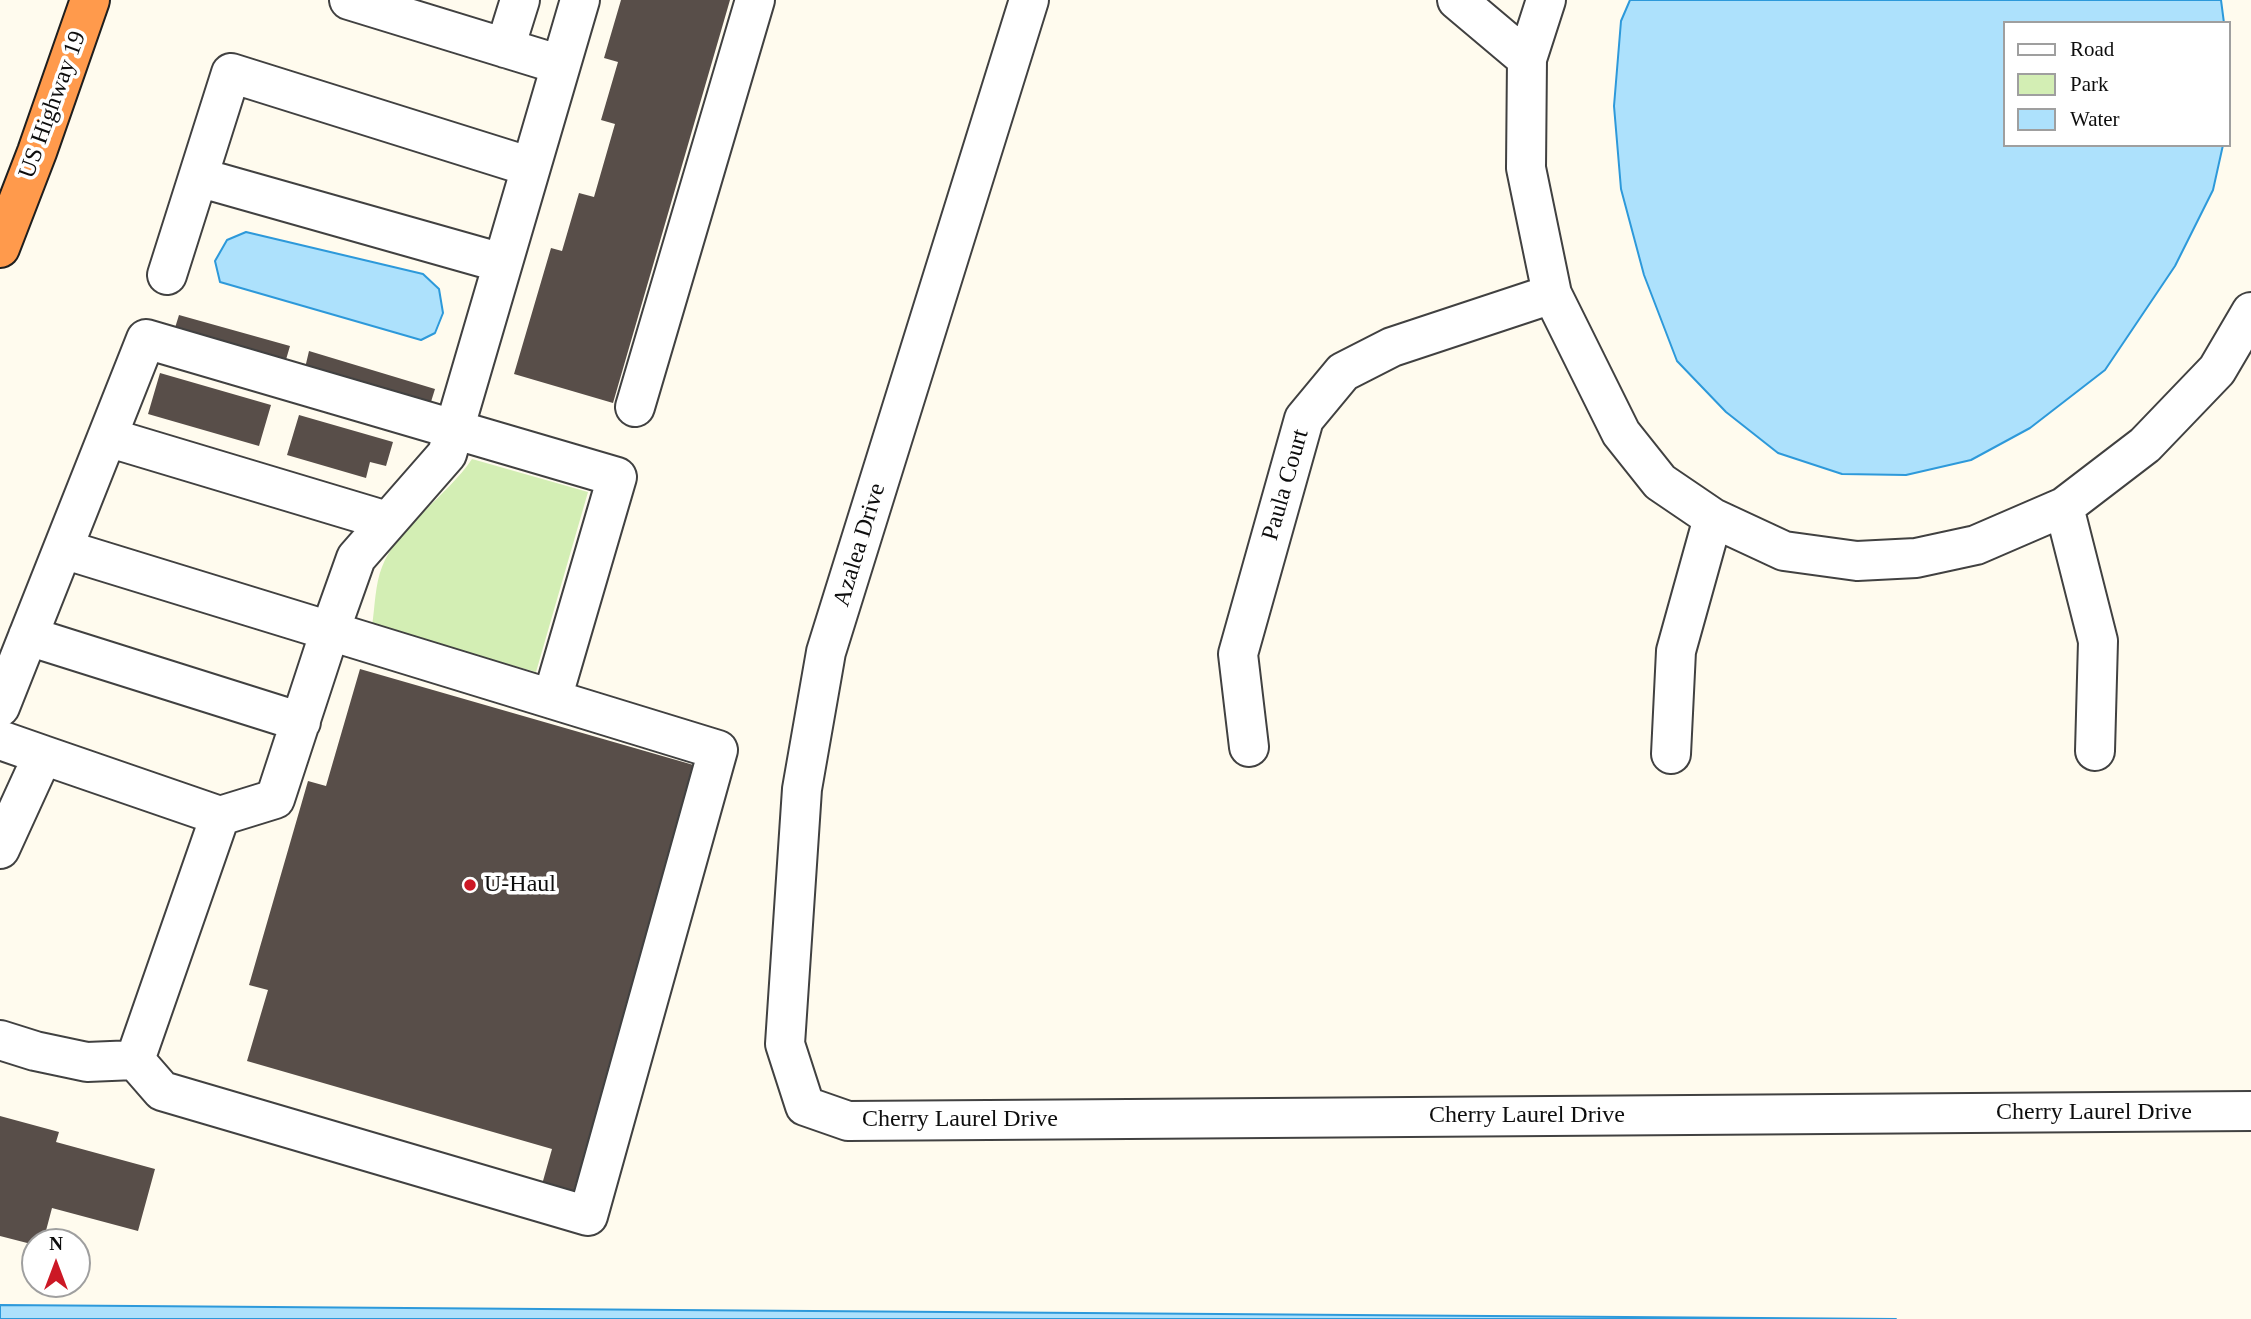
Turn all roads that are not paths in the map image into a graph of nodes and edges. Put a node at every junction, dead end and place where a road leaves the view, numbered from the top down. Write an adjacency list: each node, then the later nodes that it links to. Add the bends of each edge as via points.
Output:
1 (90, 0): 14 (highway, US Highway 19)
2 (349, 0): 9 (street)
3 (520, 0): 9 (street)
4 (580, 0): 11 (street)
5 (755, 0): 19 (street)
6 (1029, 0): 40 (street, Azalea Drive, via 826,652 802,789 785,1044)
7 (1457, 0): 10 (street)
8 (1546, 0): 10 (street)
9 (505, 48): 11 (street)
10 (1527, 59): 17 (street, via 1526,169)
11 (561, 65): 12 (street)
12 (531, 167): 13 (street, via 230,74); 15 (street)
13 (198, 177): 15 (street); 16 (street)
14 (0, 248)
15 (502, 264): 20 (street)
16 (167, 275)
17 (1552, 294): 23 (street, via 1621,433 1660,482); 32 (street, Paula Court, via 1392,347 1343,372 1304,419 1238,654)
18 (2251, 312): 22 (street, via 2217,370 2145,445)
19 (635, 407)
20 (454, 429): 21 (street, via 146,339); 24 (street, via 447,453); 28 (street, via 617,477)
21 (107, 437): 24 (street); 25 (street)
22 (2064, 507): 23 (street, via 1976,545 1916,558 1857,562 1784,551); 33 (street, via 2098,641)
23 (1713, 518): 34 (street, via 1676,651)
24 (387, 521): 26 (street, via 356,558)
25 (63, 549): 26 (street); 27 (street)
26 (330, 631): 28 (street); 30 (street)
27 (28, 636): 29 (street); 30 (street)
28 (552, 699): 39 (street, via 718,750 588,1216 162,1091)
29 (0, 707)
30 (300, 722): 36 (street, via 275,799)
31 (0, 740): 35 (street)
32 (1249, 747)
33 (2095, 751)
34 (1671, 754)
35 (43, 755): 36 (street); 37 (street)
36 (220, 816): 39 (street)
37 (0, 849)
38 (0, 1040): 39 (street, via 88,1062)
39 (135, 1060)
40 (805, 1105): 41 (street, Cherry Laurel Drive, via 848,1121)
41 (2251, 1111)

